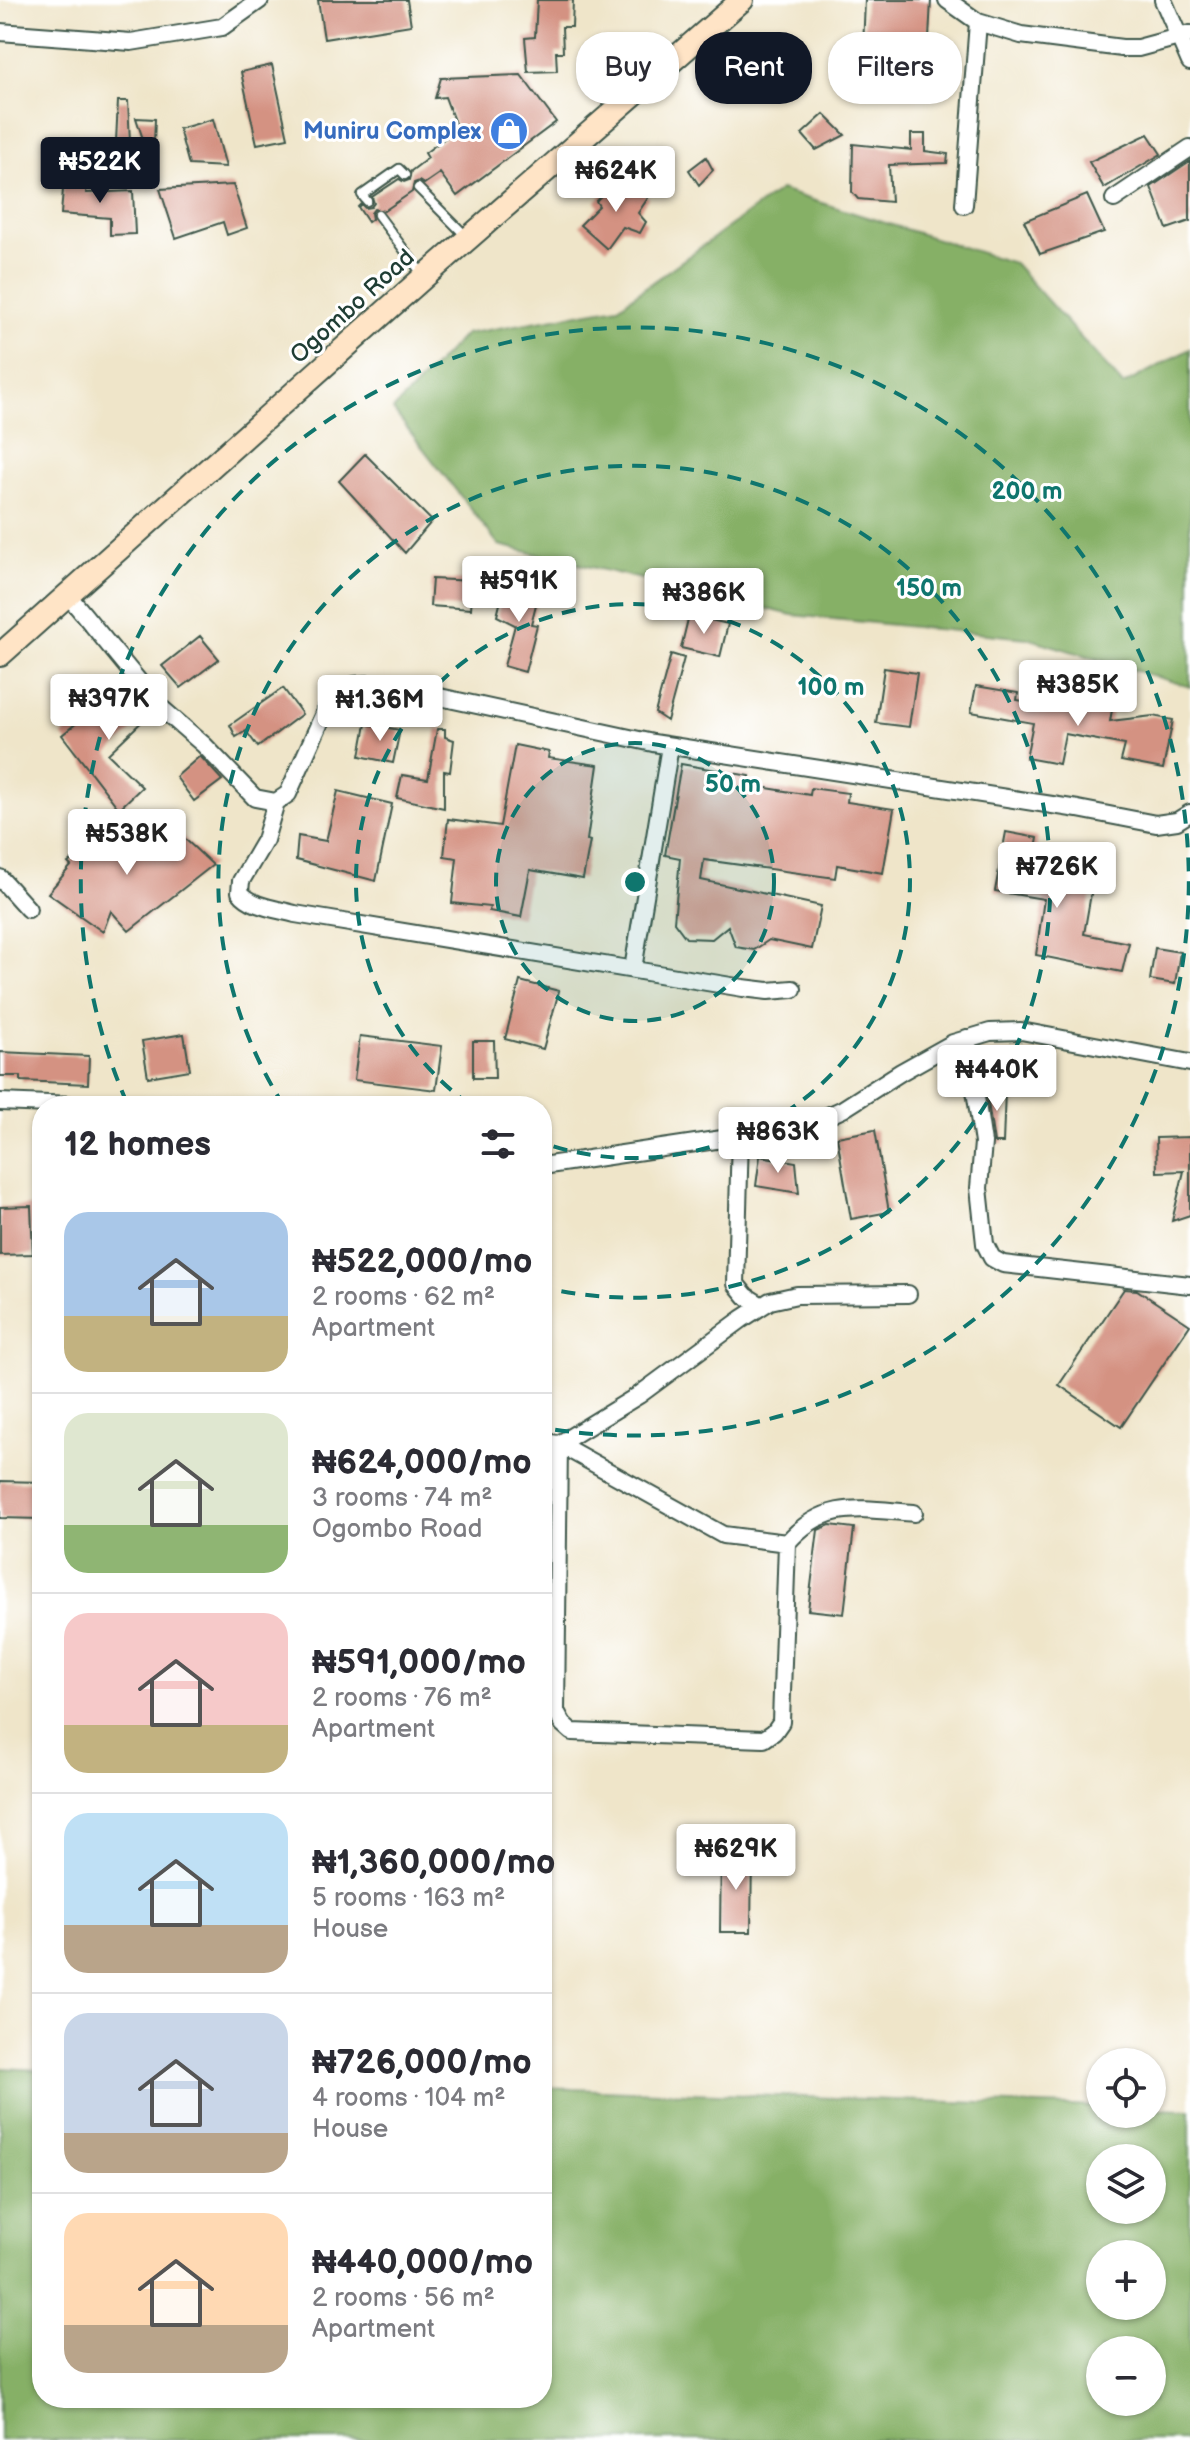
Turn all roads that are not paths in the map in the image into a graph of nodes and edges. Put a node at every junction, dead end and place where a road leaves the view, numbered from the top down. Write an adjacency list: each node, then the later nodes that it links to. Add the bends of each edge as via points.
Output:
1 (260, 0): 6 (street, via 222,27 131,42)
2 (742, 0): 16 (main road, Ogombo Road)
3 (947, 0): 5 (street)
4 (1163, 0): 7 (street)
5 (978, 22): 7 (street, via 1021,35 1122,48); 14 (street)
6 (0, 32)
7 (1184, 36): 8 (street)
8 (1190, 62)
9 (1190, 148): 12 (street)
10 (405, 175): 13 (lane, via 399,169 362,195)
11 (418, 188): 16 (lane)
12 (1114, 199)
13 (367, 201)
14 (964, 205)
15 (378, 215): 17 (lane)
16 (469, 238): 17 (main road, Ogombo Road)
17 (424, 277): 18 (main road, Ogombo Road)
18 (67, 594): 19 (main road, Ogombo Road); 21 (street, via 159,706 255,798)
19 (0, 655)
20 (670, 746): 21 (street, via 384,685 351,685 330,700 288,794); 22 (street, via 1156,824); 25 (street)
21 (276, 802): 25 (street, via 265,840 241,881 245,898 295,914)
22 (1190, 813)
23 (0, 878): 24 (street)
24 (28, 909)
25 (633, 969): 26 (street, via 768,991)
26 (793, 989)
27 (967, 1038): 28 (street, via 1021,1031); 31 (street, via 819,1120); 33 (street, via 983,1143 979,1188 985,1244 992,1258 1003,1264)
28 (1190, 1063)
29 (0, 1102): 30 (street)
30 (32, 1103)
31 (740, 1136): 32 (street); 35 (street, via 736,1284)
32 (552, 1164)
33 (1190, 1285)
34 (908, 1294): 35 (street, via 797,1295)
35 (762, 1306): 36 (street, via 639,1395)
36 (552, 1442)
37 (552, 1444): 40 (street, via 723,1535)
38 (552, 1497): 40 (street, via 556,1711 572,1732 764,1739 774,1732 781,1722)
39 (914, 1513): 40 (street, via 826,1512)
40 (787, 1543)

